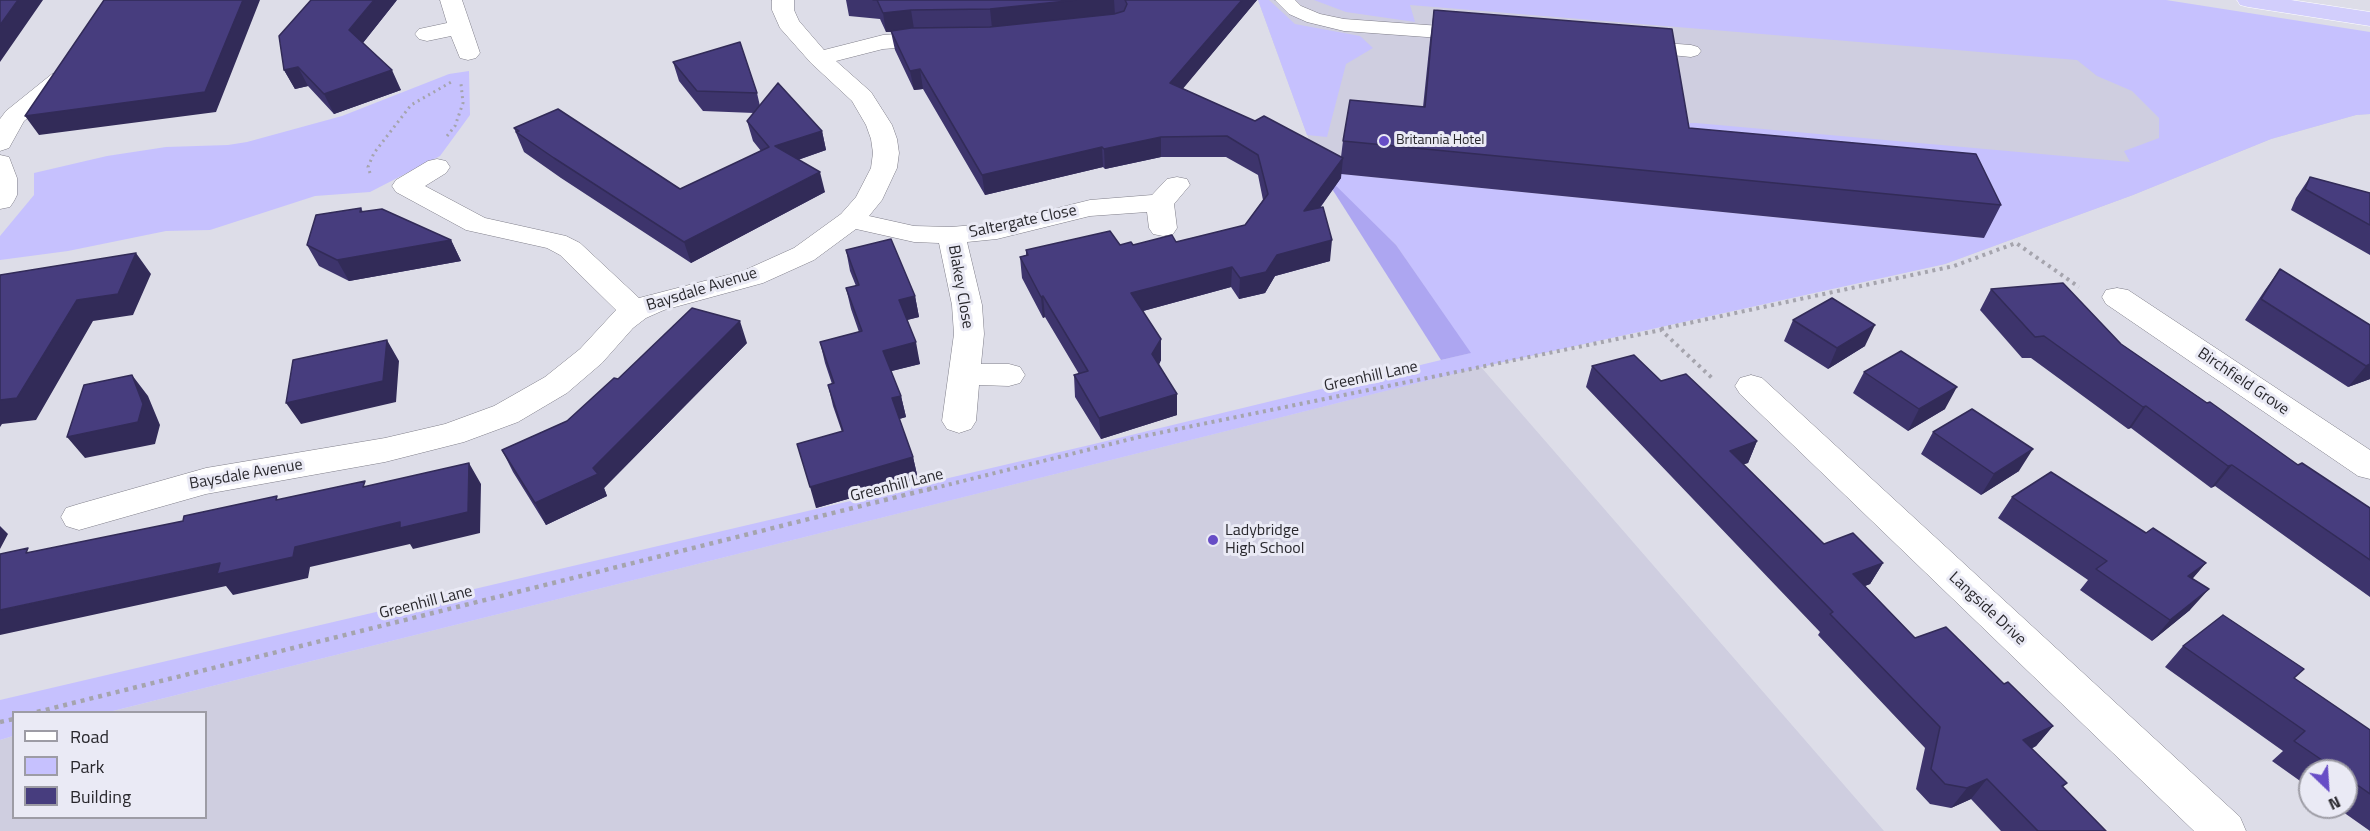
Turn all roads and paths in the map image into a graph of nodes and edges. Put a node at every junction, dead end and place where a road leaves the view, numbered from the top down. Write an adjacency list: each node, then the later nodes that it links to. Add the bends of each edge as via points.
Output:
1 (451, 0): 6 (street)
2 (783, 0): 13 (street, Baysdale Avenue, via 788,23)
3 (1284, 0): 8 (lane, via 1314,18 1344,25)
4 (2248, 0): 5 (highway)
5 (2370, 19)
6 (459, 27): 7 (street); 12 (street)
7 (427, 34)
8 (1488, 36)
9 (957, 38): 13 (street, via 883,42)
10 (1619, 46): 11 (lane)
11 (1691, 51)
12 (468, 53)
13 (819, 58): 23 (street, Baysdale Avenue, via 862,97 884,139 886,153 881,176)
14 (61, 79): 15 (street)
15 (42, 94): 16 (street); 17 (street, via 15,116)
16 (0, 95)
17 (0, 143)
18 (0, 163): 21 (street, via 4,178)
19 (437, 166): 20 (street)
20 (406, 186): 20 (path, via 376,186 368,167 374,153 411,105 461,75 463,103 455,126); 26 (street, via 476,224 556,242 570,249)
21 (0, 201)
22 (1167, 205): 24 (street, Saltergate Close, via 1089,208 997,231)
23 (851, 220): 24 (street, Saltergate Close, via 914,234); 26 (street, Baysdale Avenue, via 804,254 753,276)
24 (951, 236): 28 (street, Blakey Close, via 967,305 969,334)
25 (2117, 297): 27 (path, Greenhill Lane, via 2085,291 2016,243 1954,266); 32 (street, Birchfield Grove)
26 (634, 311): 33 (street, Baysdale Avenue, via 591,356 556,385 506,414 452,434 385,450 206,481 174,476)
27 (1661, 330): 30 (path, via 1715,381); 34 (path, Greenhill Lane, via 1139,437)
28 (964, 374): 29 (street); 31 (street, Blakey Close)
29 (1009, 375)
30 (1750, 386): 35 (street, Langside Drive)
31 (959, 421)
32 (2370, 467)
33 (79, 518)
34 (41, 711)
35 (2224, 831)

